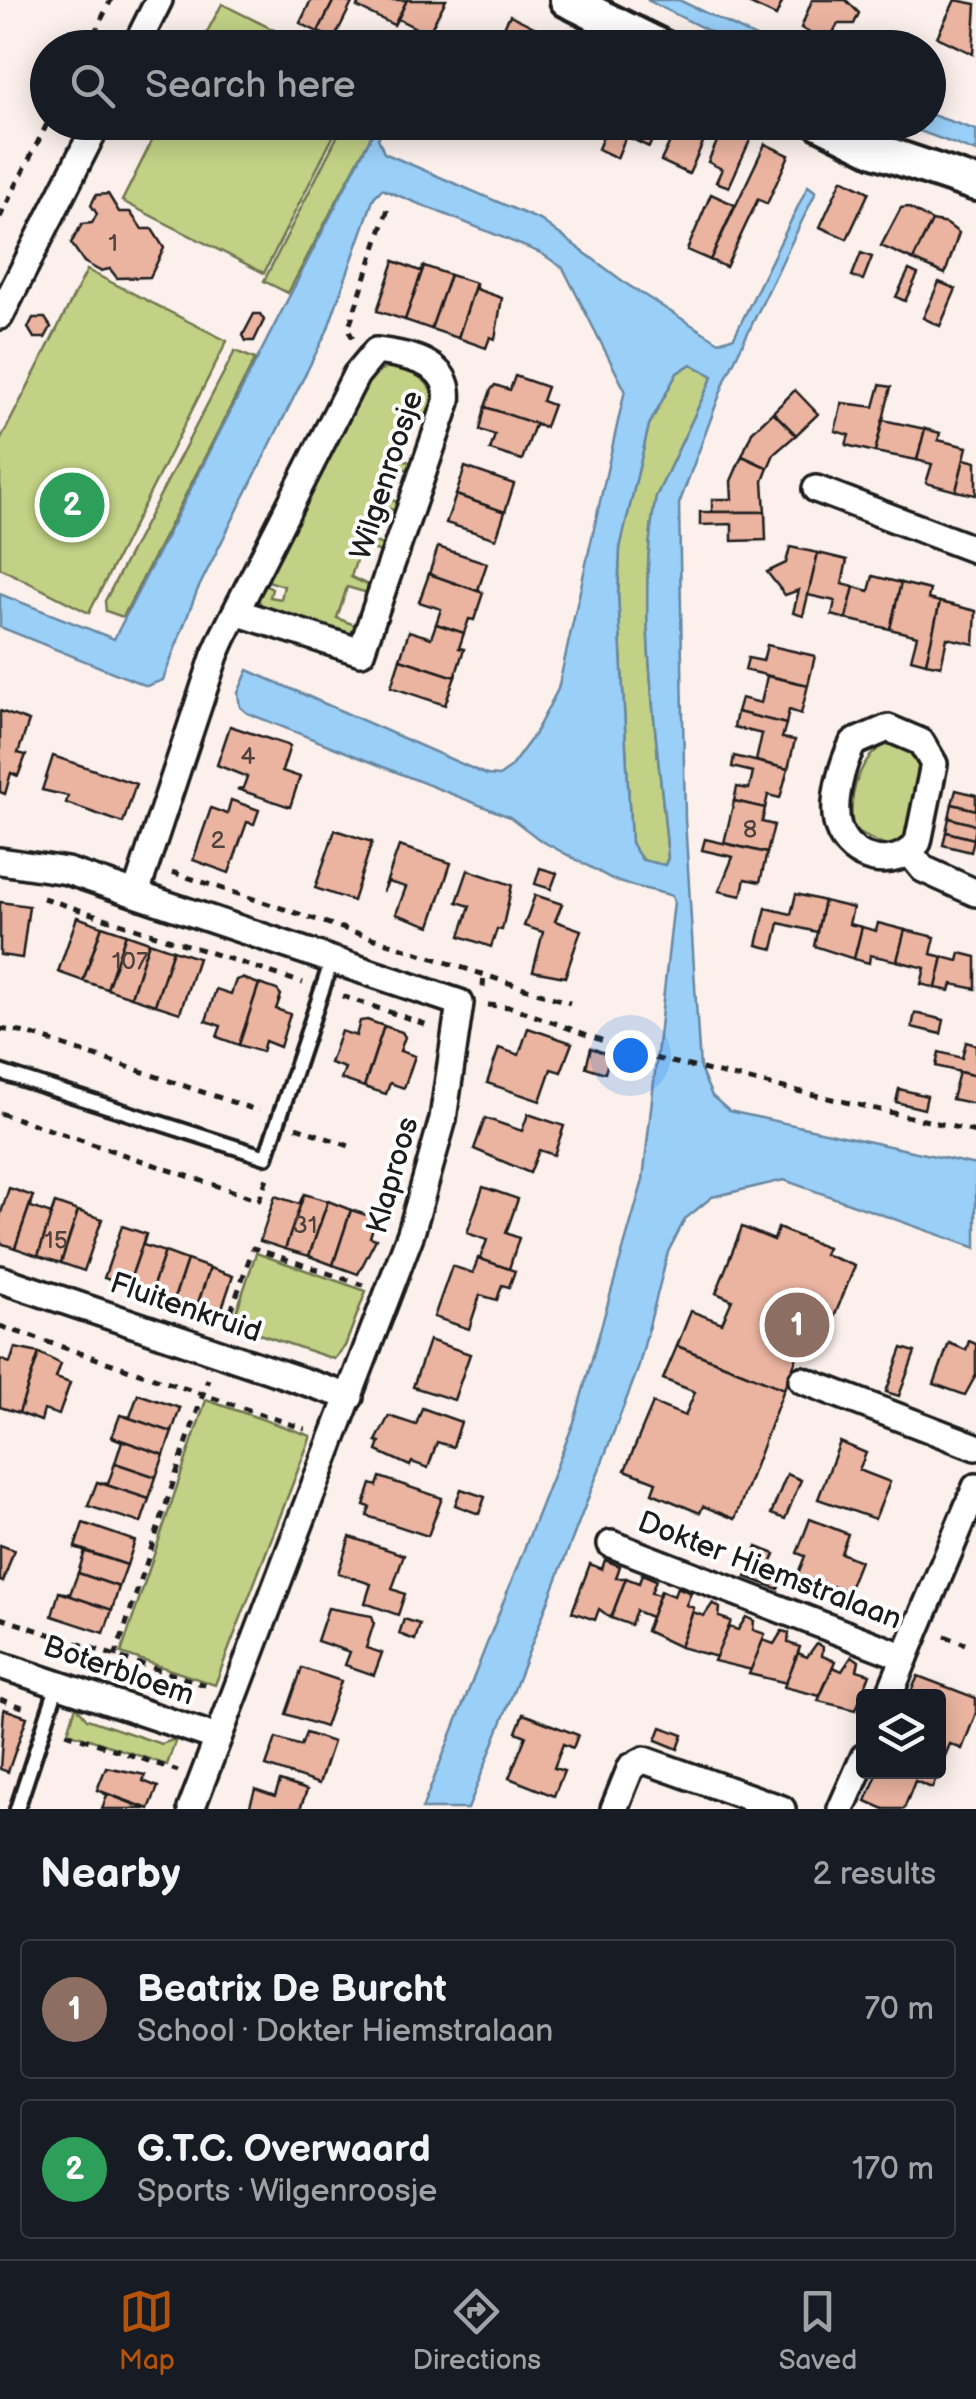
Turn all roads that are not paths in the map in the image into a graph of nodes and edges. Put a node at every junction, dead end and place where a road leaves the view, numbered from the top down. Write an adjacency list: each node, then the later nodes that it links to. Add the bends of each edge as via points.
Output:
1 (159, 0): 3 (street)
2 (567, 0): 4 (street)
3 (144, 30)
4 (628, 30)
5 (89, 140): 8 (street)
6 (855, 140): 7 (street)
7 (976, 184)
8 (0, 316)
9 (816, 489): 10 (street)
10 (976, 550)
11 (236, 612): 11 (street, Wilgenroosje, via 367,357 382,351 446,376 448,392 361,652); 15 (street, Wilgenroosje, via 215,655)
12 (910, 853): 12 (street, via 934,764 910,734 878,730 859,737 848,754 836,823 858,854 892,861); 14 (street, via 923,868)
13 (0, 861): 15 (street, via 67,871)
14 (976, 893)
15 (136, 894): 16 (street)
16 (332, 960): 17 (lane, via 266,1158); 20 (street, Klaproos, via 460,1004 443,1118)
17 (0, 1072)
18 (0, 1279): 20 (street, Fluitenkruid)
19 (802, 1380): 21 (street)
20 (350, 1397): 28 (street, Klaproos)
21 (976, 1448)
22 (976, 1487): 24 (street, Dokter Hiemstralaan)
23 (610, 1544): 24 (street, Dokter Hiemstralaan)
24 (905, 1658): 27 (street, Dokter Hiemstralaan)
25 (0, 1664): 26 (street, Boterbloem)
26 (58, 1684): 28 (street, Boterbloem); 30 (lane)
27 (892, 1689)
28 (218, 1738): 31 (street, Klaproos)
29 (856, 1775): 34 (street)
30 (17, 1809)
31 (191, 1809)
32 (614, 1809): 33 (street, via 631,1766 644,1760)
33 (782, 1809)
34 (841, 1809)

